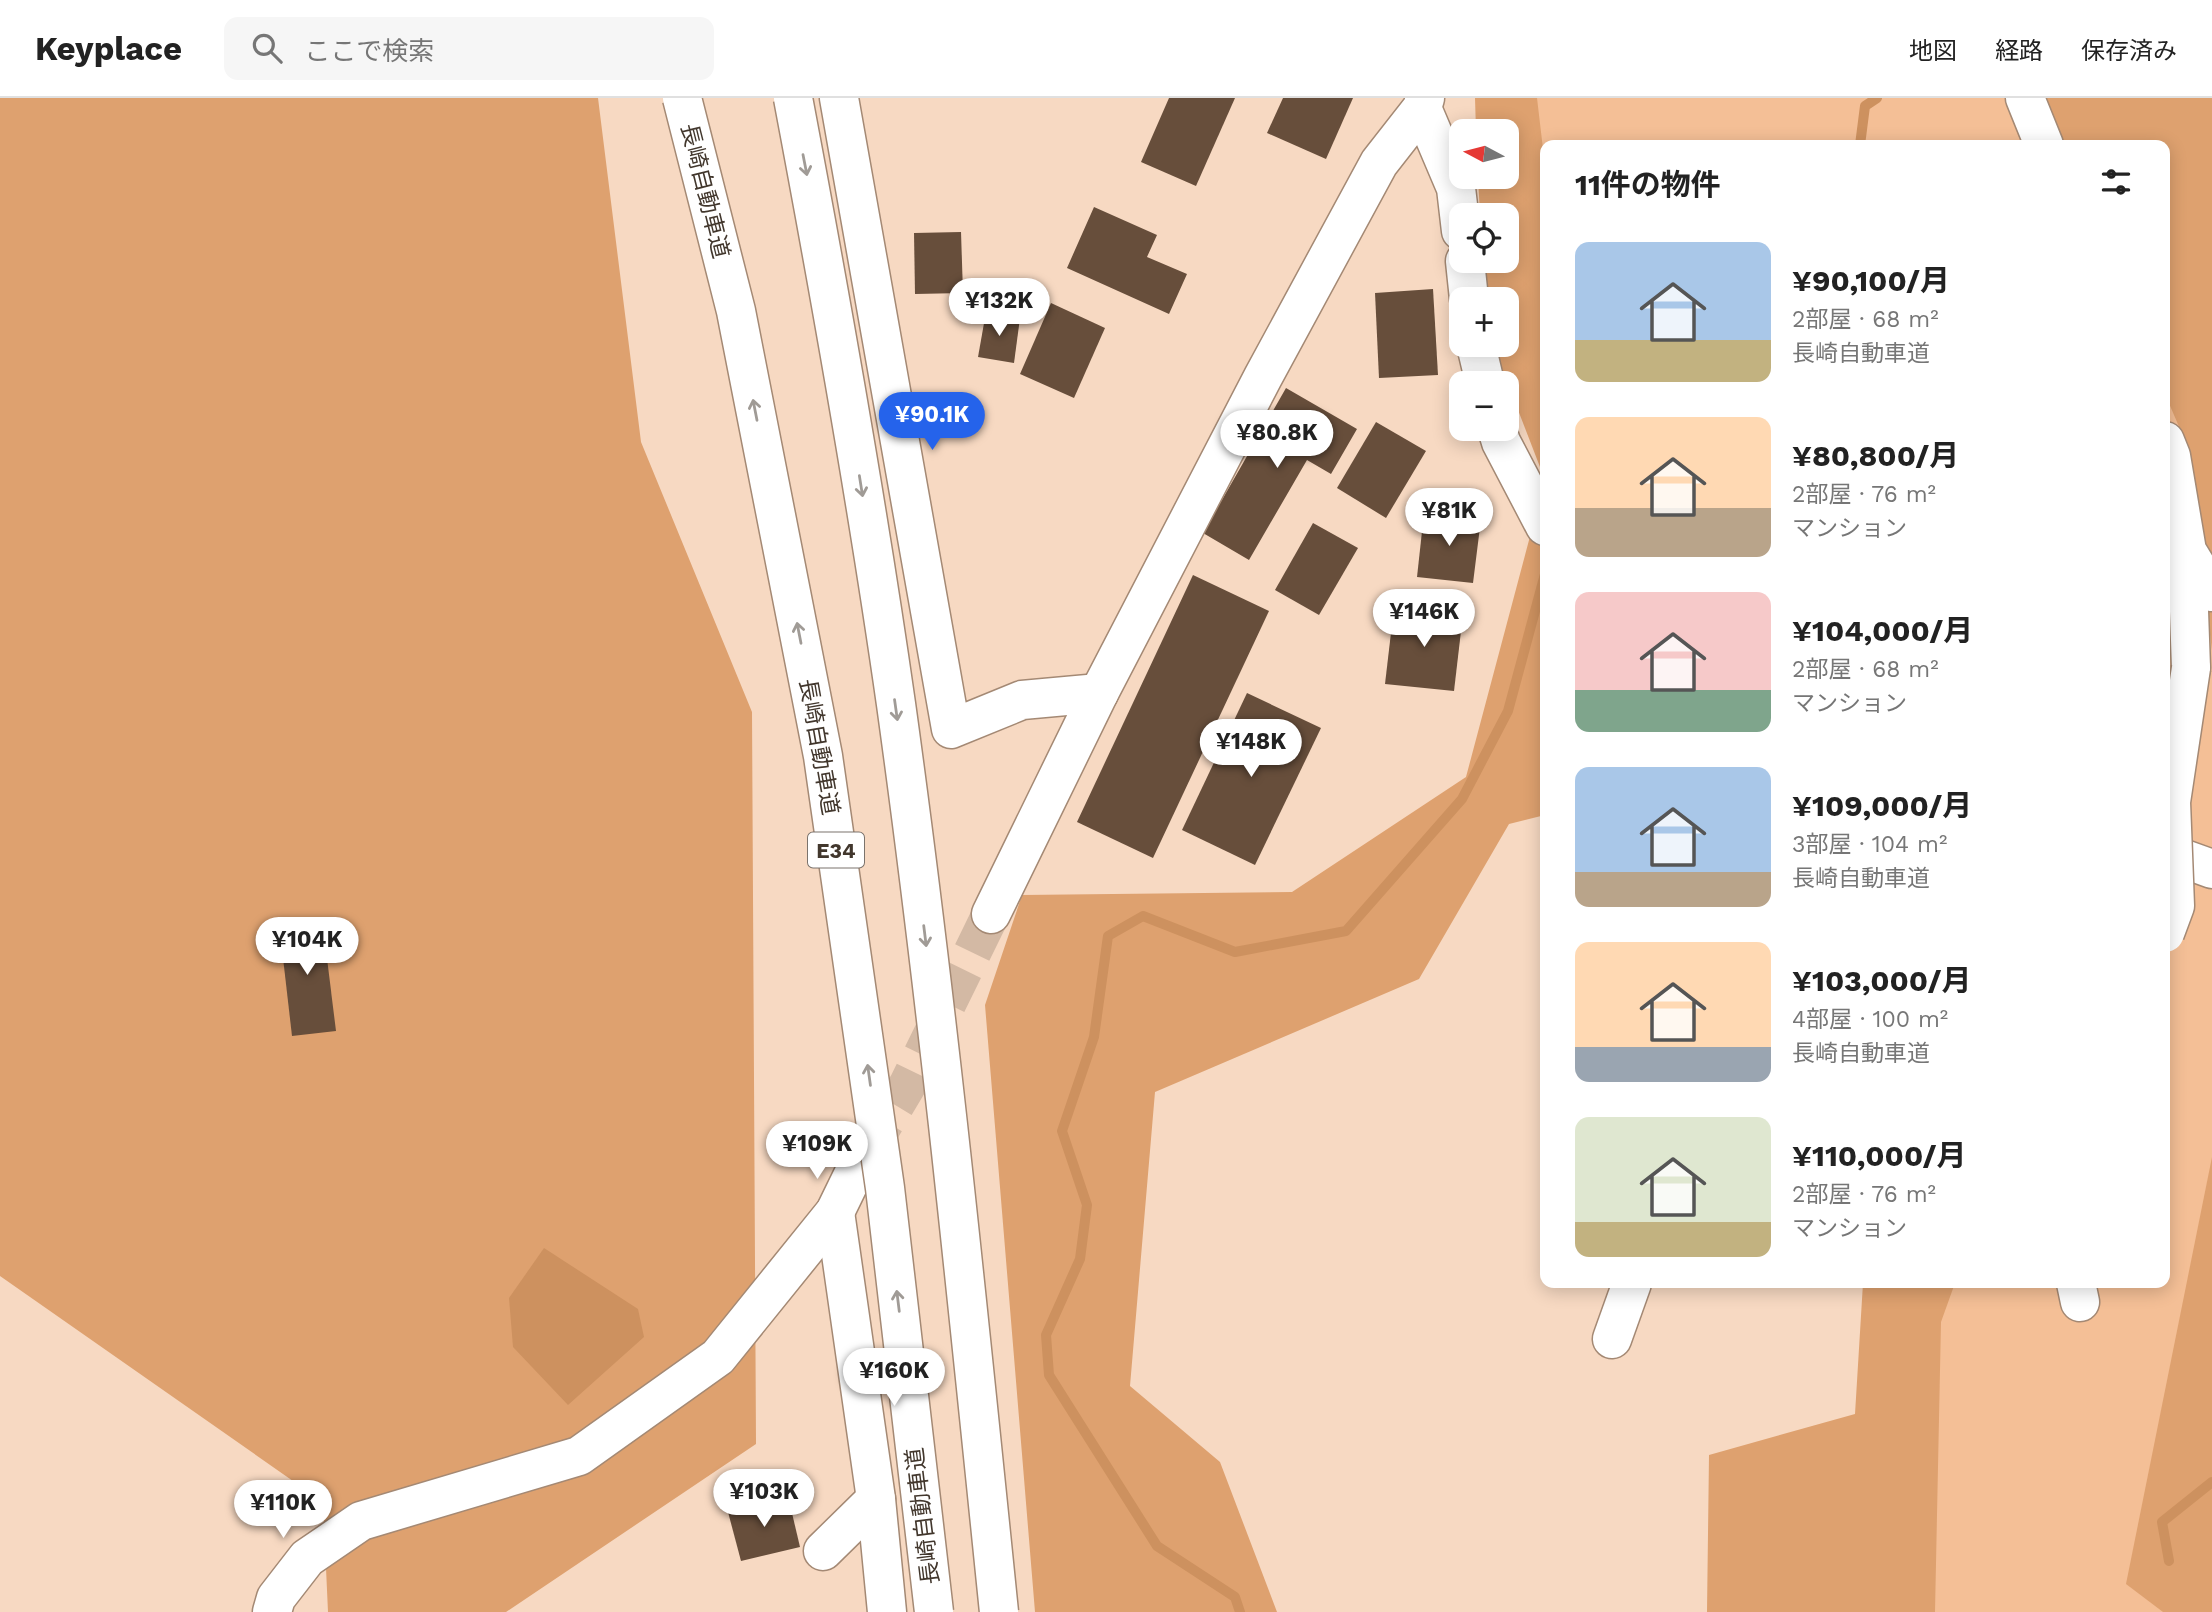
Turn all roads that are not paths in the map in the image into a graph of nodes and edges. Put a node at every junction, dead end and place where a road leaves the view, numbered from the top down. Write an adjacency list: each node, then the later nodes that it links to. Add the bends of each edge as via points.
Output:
1 (682, 98): 26 (main road, 長崎自動車道 / E34, one-way to 1, bridge, via 886,1188 823,756 736,311)
2 (793, 98): 27 (main road, one-way to 27, bridge, via 832,304 895,703 951,1145)
3 (839, 98): 13 (main road, via 951,729 1022,700)
4 (2025, 98): 6 (main road)
5 (1424, 103): 7 (main road); 13 (main road, via 1373,175)
6 (2042, 140)
7 (1458, 203)
8 (1501, 441): 10 (main road)
9 (2170, 454): 11 (main road)
10 (1540, 516)
11 (2187, 551): 12 (main road); 17 (main road, bridge, via 2191,668 2171,802 2175,906)
12 (2212, 592)
13 (1099, 694): 16 (main road)
14 (2170, 854): 15 (main road)
15 (2212, 869)
16 (991, 914)
17 (2170, 920)
18 (853, 1175): 19 (main road)
19 (835, 1212): 22 (main road); 24 (main road, via 718,1357 579,1456 361,1521 307,1558 276,1598)
20 (1630, 1288): 21 (main road)
21 (1612, 1339)
22 (876, 1499): 23 (main road); 25 (main road)
23 (823, 1551)
24 (272, 1612)
25 (887, 1612)
26 (934, 1612)
27 (999, 1612)

